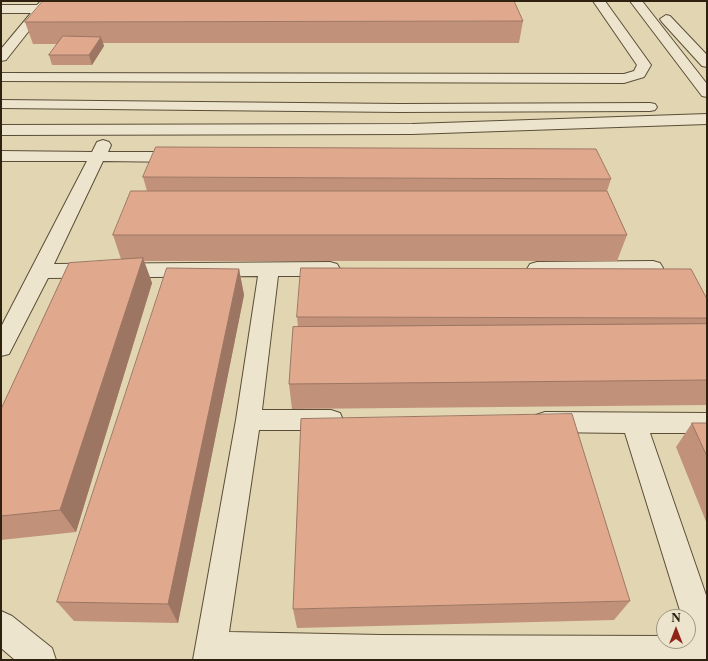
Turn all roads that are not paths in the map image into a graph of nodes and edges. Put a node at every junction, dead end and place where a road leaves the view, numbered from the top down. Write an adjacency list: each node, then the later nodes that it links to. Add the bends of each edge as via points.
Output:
1 (599, 1): 9 (street, via 644,65 638,75 630,78)
2 (636, 1): 11 (street)
3 (44, 5): 5 (street); 6 (street); 7 (street)
4 (656, 7): 8 (street)
5 (1, 9)
6 (80, 9)
7 (1, 57)
8 (707, 63)
9 (1, 77)
10 (1, 104): 11 (street)
11 (707, 108): 13 (street, via 412,130)
12 (1, 130): 13 (street)
13 (111, 130): 15 (street)
14 (1, 156): 15 (street)
15 (97, 157): 16 (street); 21 (street)
16 (200, 157)
17 (653, 268): 19 (street)
18 (349, 269): 20 (street)
19 (517, 269)
20 (269, 270): 21 (street); 23 (street)
21 (41, 271): 22 (street)
22 (1, 348)
23 (248, 420): 24 (street); 31 (street)
24 (350, 421)
25 (524, 422): 26 (street)
26 (634, 422): 27 (street); 29 (street)
27 (707, 423)
28 (1, 628): 32 (street)
29 (707, 644)
30 (707, 652): 31 (street, via 381,651)
31 (210, 654)
32 (40, 660)

